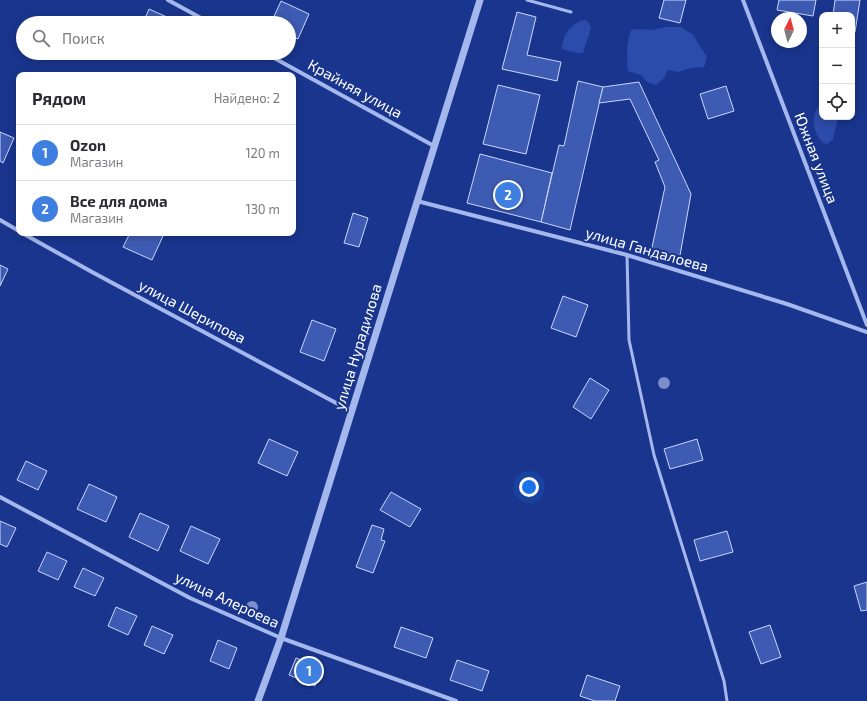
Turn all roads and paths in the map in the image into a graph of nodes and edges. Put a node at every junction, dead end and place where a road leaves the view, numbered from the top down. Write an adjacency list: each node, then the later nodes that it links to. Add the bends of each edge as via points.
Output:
1 (168, 0): 6 (street)
2 (480, 0): 8 (street, улица Нурадилова)
3 (527, 0): 5 (lane)
4 (743, 0): 14 (street, Южная улица)
5 (571, 12)
6 (197, 16)
7 (278, 60): 8 (street, Крайняя улица)
8 (434, 146): 9 (street, улица Нурадилова)
9 (417, 201): 13 (street, улица Гандалоева); 16 (street, улица Нурадилова)
10 (0, 220): 11 (street)
11 (16, 229)
12 (27, 236): 16 (street, улица Шерипова)
13 (627, 255): 15 (street, улица Гандалоева, via 787,304); 21 (lane, via 629,340 654,455 724,681)
14 (867, 325)
15 (867, 332)
16 (351, 410): 18 (street, улица Нурадилова)
17 (0, 497): 18 (street, улица Алероева, via 190,598)
18 (281, 638): 19 (street, улица Нурадилова); 20 (street, улица Алероева)
19 (258, 701)
20 (456, 701)
21 (727, 701)

